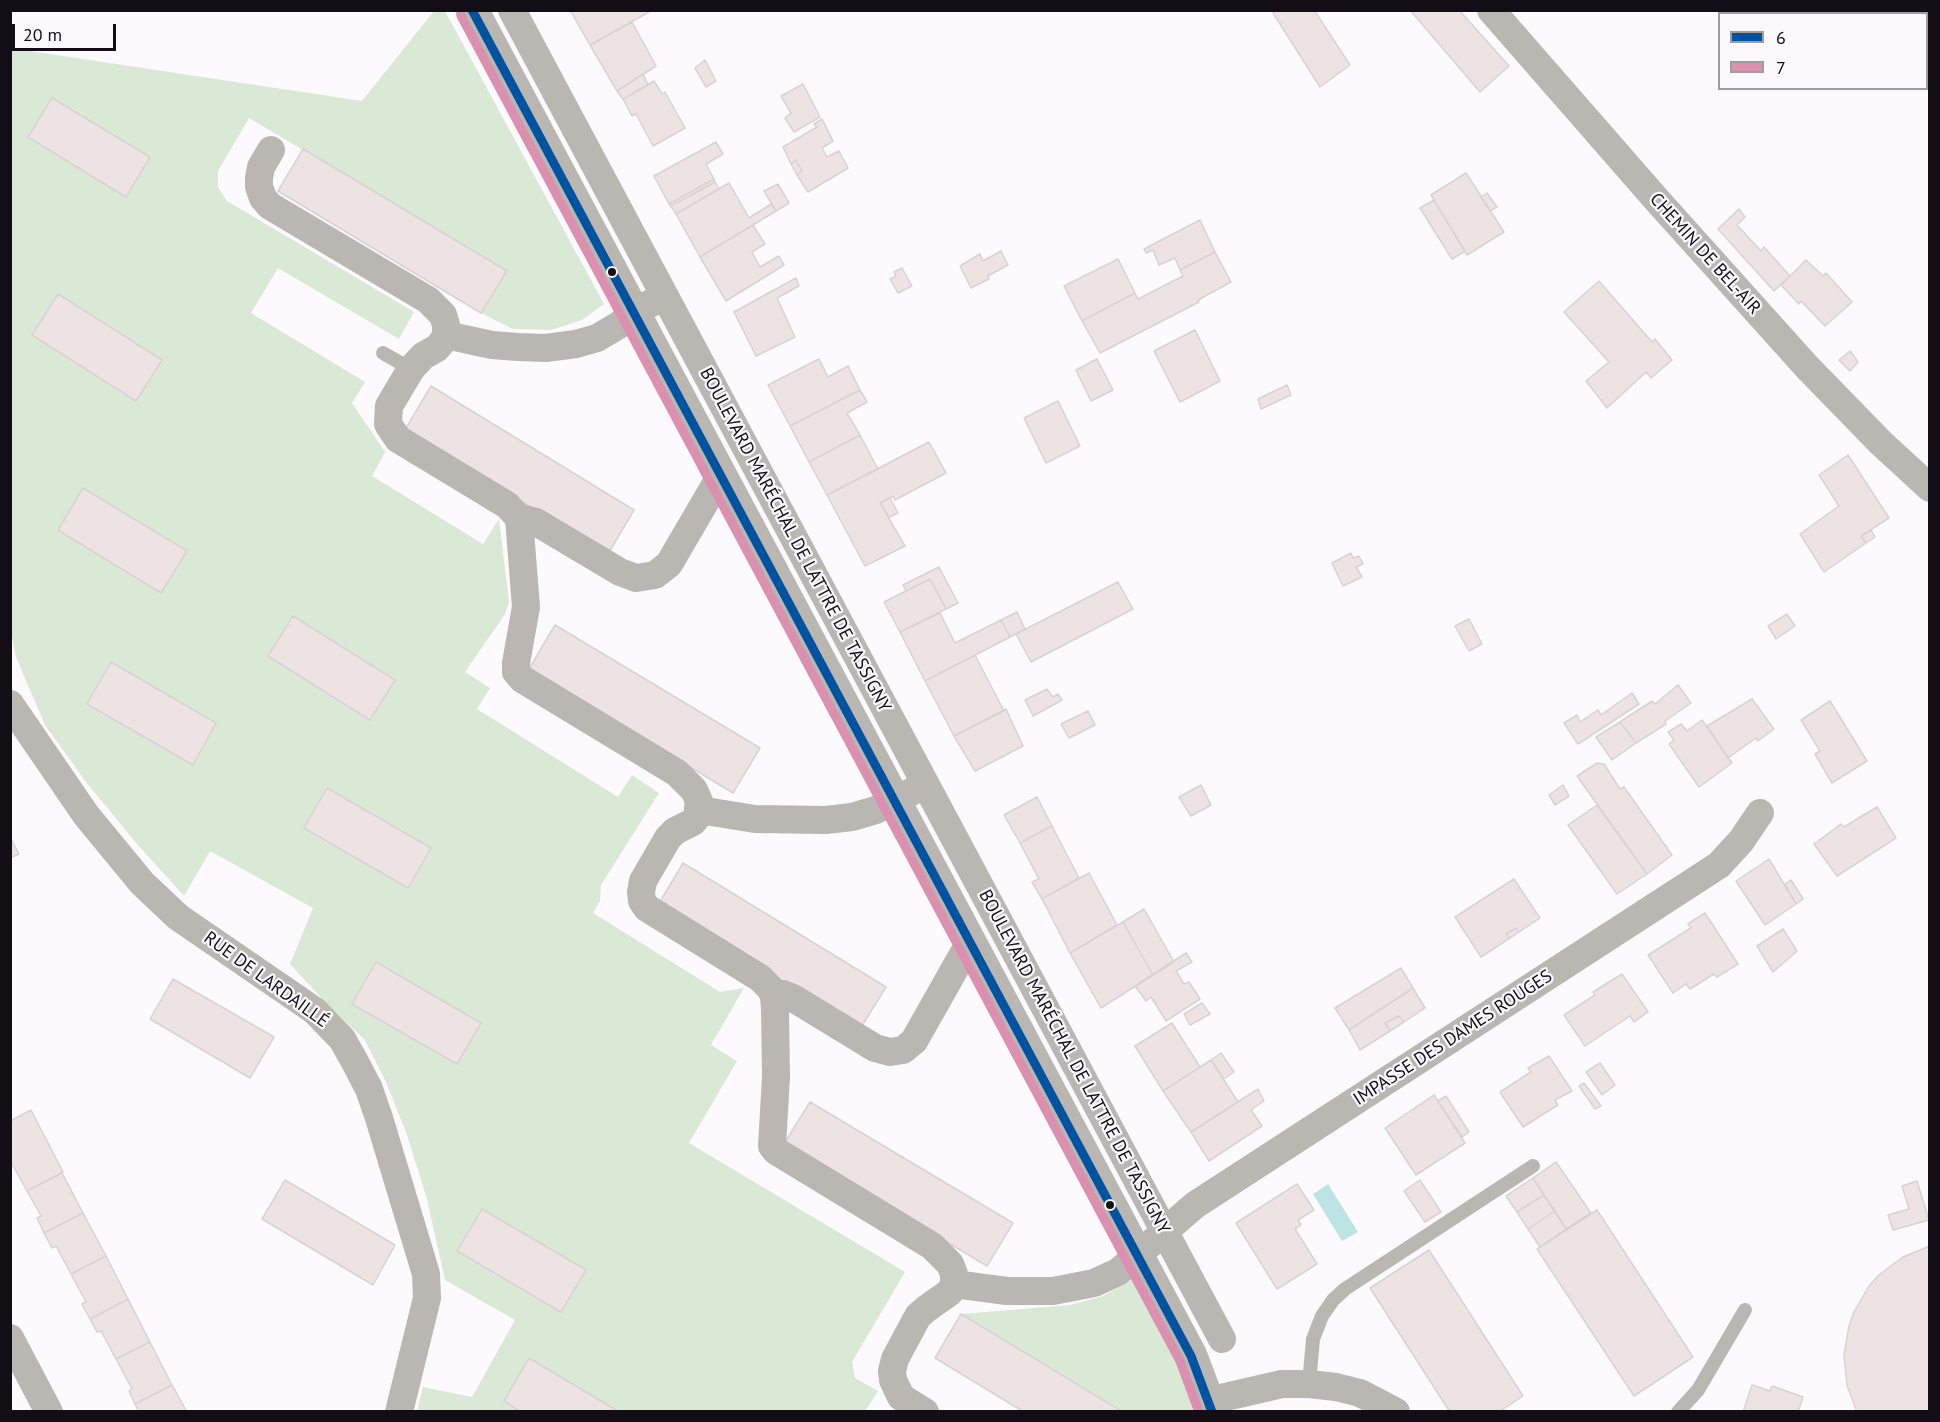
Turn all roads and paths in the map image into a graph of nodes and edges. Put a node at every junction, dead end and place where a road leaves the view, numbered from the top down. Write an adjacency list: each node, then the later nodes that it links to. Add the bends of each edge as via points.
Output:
1 (472, 10): 6 (street, BOULEVARD MARÉCHAL DE LATTRE DE TASSIGNY)
2 (512, 10): 5 (street, BOULEVARD MARÉCHAL DE LATTRE DE TASSIGNY)
3 (1491, 10): 11 (street, CHEMIN DE BEL-AIR, via 1807,367)
4 (271, 150): 7 (street, via 259,178 263,198 270,206 428,300 442,315)
5 (664, 296): 6 (street); 14 (street, BOULEVARD MARÉCHAL DE LATTRE DE TASSIGNY)
6 (634, 312): 7 (street, via 597,338 546,348 492,345); 10 (street, BOULEVARD MARÉCHAL DE LATTRE DE TASSIGNY)
7 (446, 335): 9 (street, BOULEVARD MARÉCHAL DE LATTRE DE TASSIGNY, via 437,348)
8 (383, 353): 9 (lane)
9 (411, 369): 12 (street, BOULEVARD MARÉCHAL DE LATTRE DE TASSIGNY, via 388,412 388,424 394,434 507,505)
10 (721, 475): 12 (street, BOULEVARD MARÉCHAL DE LATTRE DE TASSIGNY, via 669,564 655,575 636,578 620,572 536,522); 15 (street, BOULEVARD MARÉCHAL DE LATTRE DE TASSIGNY)
11 (1929, 488)
12 (519, 518): 16 (street, via 526,607 516,672 522,680 677,773 694,790)
13 (10, 704): 30 (street, RUE DE LARDAILLÉ, via 86,815 142,883 178,917 315,1011 342,1039 355,1062 379,1118 426,1274 427,1298)
14 (925, 785): 15 (street); 21 (street, BOULEVARD MARÉCHAL DE LATTRE DE TASSIGNY)
15 (895, 800): 16 (street, via 860,815 826,820 755,819); 18 (street, BOULEVARD MARÉCHAL DE LATTRE DE TASSIGNY)
16 (699, 810): 19 (street, via 693,822 668,838 643,881 642,901 647,908 767,982)
17 (1760, 813): 21 (street, IMPASSE DES DAMES ROUGES, via 1719,865 1195,1205)
18 (970, 942): 19 (street, BOULEVARD MARÉCHAL DE LATTRE DE TASSIGNY, via 914,1041 903,1050 875,1048 794,998); 22 (street, BOULEVARD MARÉCHAL DE LATTRE DE TASSIGNY)
19 (774, 996): 23 (street, via 776,1077 772,1146 932,1246 950,1264)
20 (1533, 1166): 27 (lane, via 1333,1300 1313,1340)
21 (1164, 1231): 22 (street, IMPASSE DES DAMES ROUGES); 26 (street, BOULEVARD MARÉCHAL DE LATTRE DE TASSIGNY)
22 (1137, 1255): 23 (street, BOULEVARD MARÉCHAL DE LATTRE DE TASSIGNY, via 1118,1272 1073,1288 1031,1292); 28 (street, BOULEVARD MARÉCHAL DE LATTRE DE TASSIGNY, via 1191,1356)
23 (954, 1284): 31 (street, via 950,1292 918,1316 892,1371 901,1397)
24 (1745, 1310): 33 (lane, via 1698,1390)
25 (10, 1338): 29 (street)
26 (1222, 1340)
27 (1309, 1384): 28 (street, via 1282,1384); 32 (street, via 1360,1393)
28 (1210, 1406)
29 (49, 1412)
30 (399, 1412)
31 (925, 1412)
32 (1396, 1412)
33 (1678, 1412)

